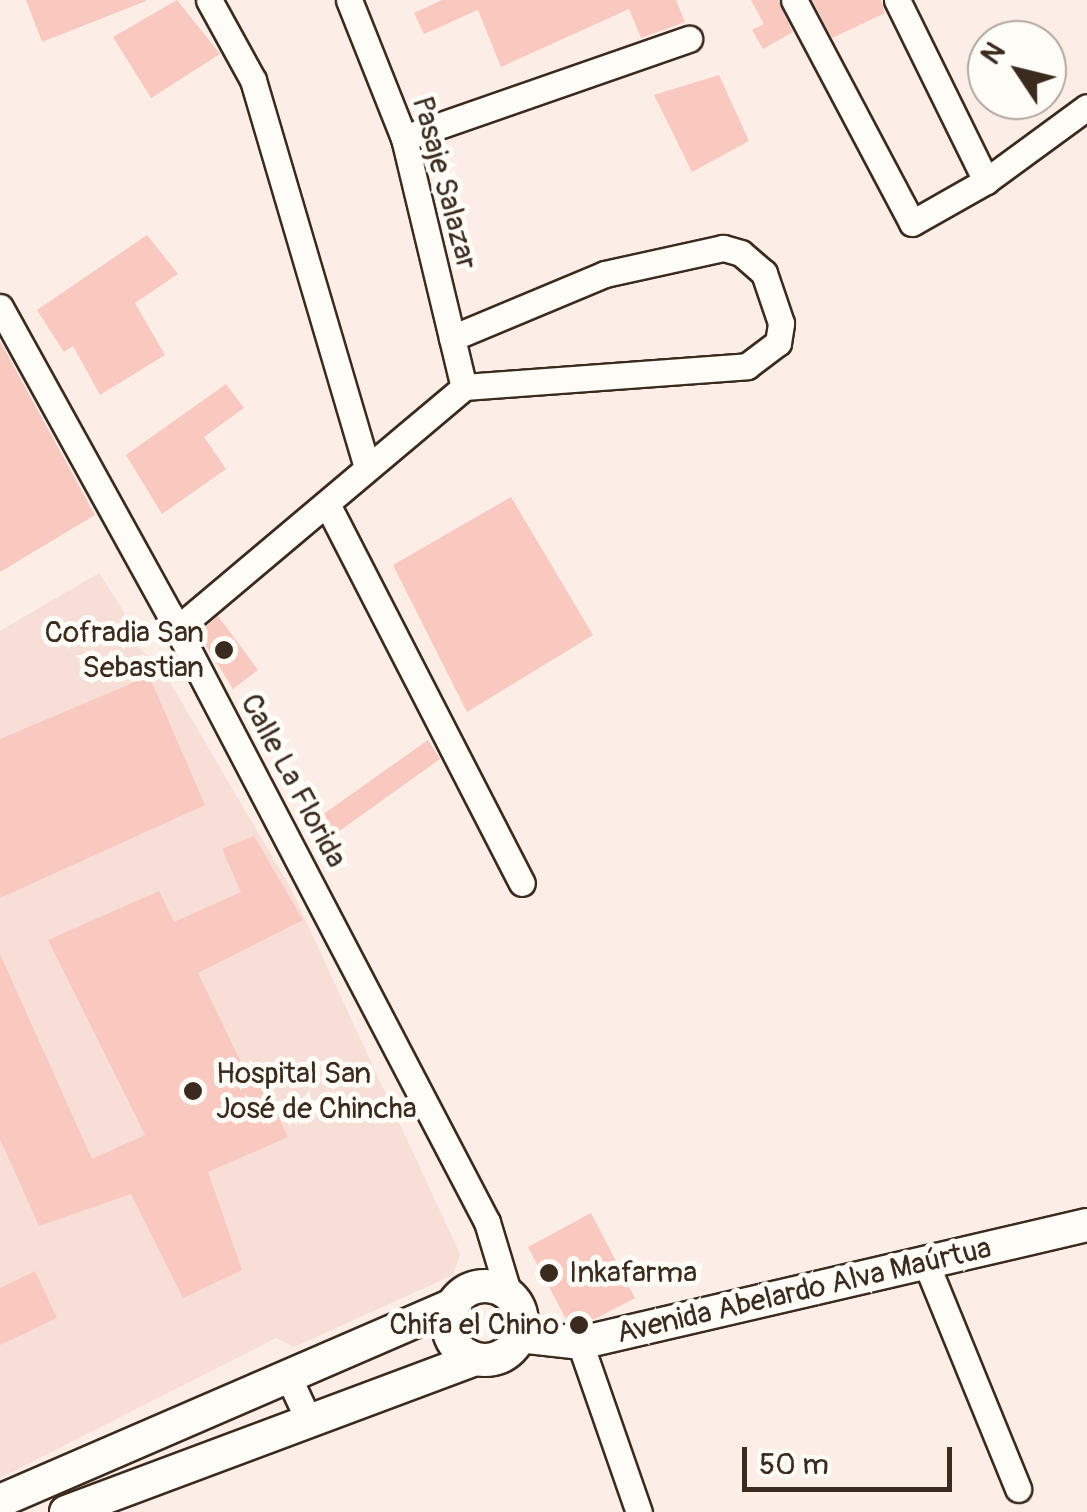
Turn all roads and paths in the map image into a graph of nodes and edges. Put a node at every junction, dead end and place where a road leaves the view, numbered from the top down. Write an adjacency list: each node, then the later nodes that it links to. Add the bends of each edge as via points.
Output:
1 (210, 0): 12 (street, via 253,80)
2 (349, 0): 7 (street, Pasaje Salazar)
3 (794, 0): 8 (street, via 904,217 924,219)
4 (897, 0): 8 (street)
5 (689, 39): 7 (street)
6 (1087, 108): 8 (street)
7 (404, 138): 10 (street, Pasaje Salazar)
8 (986, 181)
9 (0, 306): 14 (street, Calle La Florida)
10 (452, 338): 11 (street, Pasaje Salazar); 11 (street, via 605,274 723,248 742,253 764,273 779,302 778,344 748,366)
11 (464, 387): 12 (street)
12 (366, 465): 13 (street)
13 (327, 504): 14 (street); 15 (street)
14 (177, 629): 18 (street, Calle La Florida, via 487,1222)
15 (522, 882)
16 (1087, 1224): 17 (street, Avenida Abelardo Alva Maúrtua)
17 (926, 1263): 21 (street, Avenida Abelardo Alva Maúrtua); 26 (street)
18 (509, 1295): 19 (street, via 478,1287); 20 (street, via 521,1314)
19 (453, 1305): 22 (street, via 451,1338); 23 (street)
20 (519, 1336): 21 (street, Avenida Abelardo Alva Maúrtua); 22 (street, via 506,1353)
21 (580, 1343): 29 (street)
22 (476, 1358): 24 (street)
23 (288, 1376): 24 (street); 25 (street)
24 (307, 1417): 28 (street)
25 (68, 1470): 27 (street); 28 (street)
26 (1018, 1489)
27 (18, 1501)
28 (81, 1509)
29 (640, 1512)

